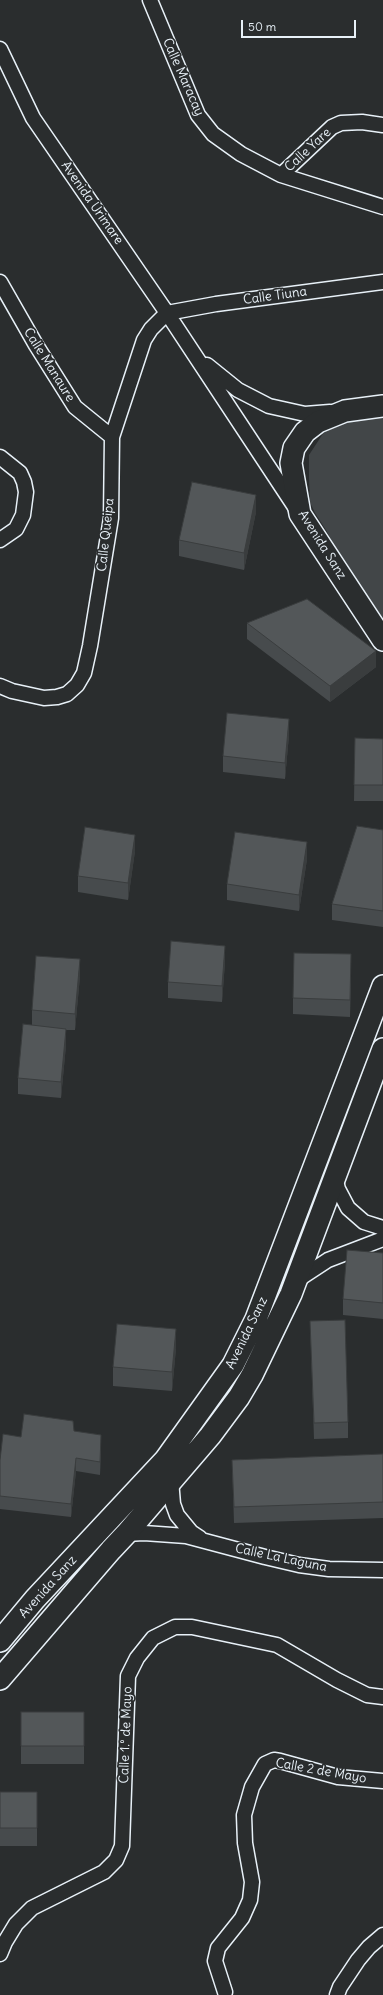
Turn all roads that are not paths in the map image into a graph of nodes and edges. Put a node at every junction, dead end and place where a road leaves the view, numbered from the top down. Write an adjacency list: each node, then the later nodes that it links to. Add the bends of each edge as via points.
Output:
1 (150, 0): 4 (street, Calle Maracay, via 198,115 213,134 241,154)
2 (0, 49): 8 (street, Avenida Urimare, via 33,118)
3 (383, 125): 4 (street, Calle Yare, via 341,123)
4 (281, 175): 5 (street, Calle Maracay)
5 (383, 207)
6 (0, 282): 12 (street, Calle Manaure, via 75,407)
7 (383, 282): 8 (street, Calle Tiuna)
8 (167, 313): 9 (street, Avenida Urimare); 12 (street, Calle Queipa, via 144,340)
9 (192, 351): 11 (street, Avenida Urimare, via 238,390 269,406 305,414); 14 (street, Avenida Urimare)
10 (383, 406): 11 (street, Avenida Sanz)
11 (345, 411): 14 (street, Avenida Sanz, via 318,422 305,432 294,448 291,463 292,479)
12 (112, 437): 17 (street, Calle Queipa, via 110,518 84,673 77,685 67,694 57,697 44,698)
13 (0, 457): 15 (street, via 20,473 26,492 23,515 16,529)
14 (300, 514): 16 (street, Avenida Sanz)
15 (0, 540)
16 (383, 640)
17 (0, 686)
18 (383, 986): 28 (street, Avenida Sanz, via 284,1249 256,1319 233,1365 165,1460)
19 (383, 1049): 20 (street, Avenida Sanz)
20 (334, 1175): 21 (street, via 348,1208 364,1222); 23 (street, Avenida Sanz)
21 (383, 1228)
22 (383, 1239): 23 (street, via 328,1260)
23 (296, 1281): 24 (street, Avenida Sanz, via 240,1397)
24 (171, 1480): 25 (street, Avenida Sanz); 26 (street, Calle La Laguna, via 173,1504 177,1515 191,1532)
25 (126, 1534): 26 (street, Calle La Laguna, via 165,1534); 29 (street, Avenida Sanz)
26 (204, 1540): 27 (street, Calle La Laguna, via 299,1565 329,1569)
27 (383, 1570)
28 (0, 1641)
29 (0, 1679)
30 (383, 1698): 33 (street, Calle 1.° de Mayo, via 368,1695 337,1680 277,1644 175,1627 153,1638 137,1658 128,1676 122,1846 116,1860 104,1872 32,1908 16,1924)
31 (383, 1781): 34 (street, Calle 2 de Mayo, via 338,1777 274,1760 265,1764 252,1787 244,1815 245,1843 252,1882 250,1900 242,1918 218,1948 215,1961)
32 (383, 1936): 35 (street, via 358,1960 340,1987)
33 (0, 1954)
34 (227, 1994)
35 (338, 1995)

